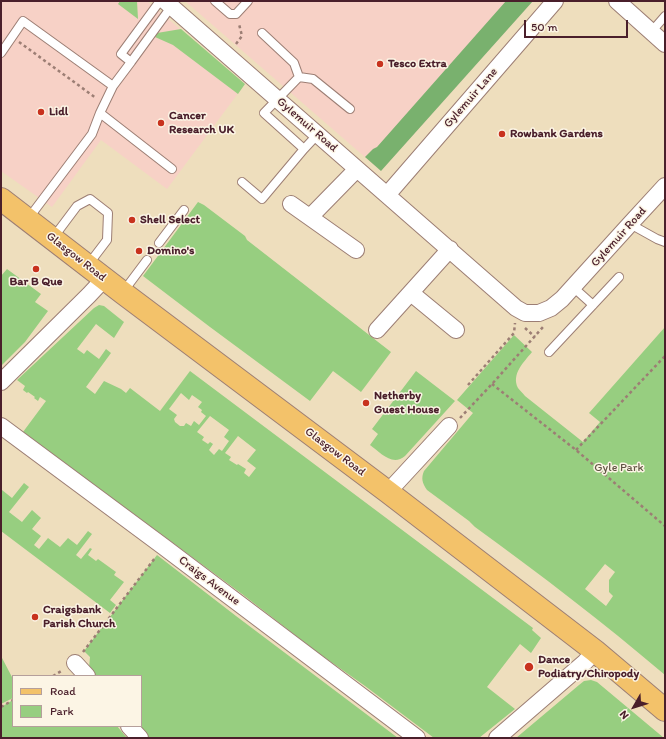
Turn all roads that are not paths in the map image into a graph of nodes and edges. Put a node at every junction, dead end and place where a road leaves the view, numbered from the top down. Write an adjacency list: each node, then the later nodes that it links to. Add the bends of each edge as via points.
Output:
1 (215, 1): 2 (lane, via 230,14 236,14)
2 (248, 1)
3 (555, 1): 23 (street, Gylemuir Lane)
4 (616, 1): 7 (street)
5 (165, 3): 11 (lane); 11 (lane, via 121,54); 14 (street, Gylemuir Road)
6 (665, 16): 7 (lane)
7 (652, 31): 9 (street)
8 (262, 33): 12 (lane, via 294,63)
9 (665, 44)
10 (1, 53): 13 (lane, via 23,22)
11 (131, 62): 13 (lane)
12 (299, 77): 14 (lane); 15 (lane, via 313,79)
13 (113, 86): 16 (lane)
14 (277, 99): 17 (street, Gylemuir Road); 18 (lane, via 264,113)
15 (350, 109)
16 (100, 113): 19 (lane); 28 (lane, via 92,134)
17 (318, 134): 18 (lane); 20 (street, Gylemuir Road)
18 (304, 149): 21 (lane, via 262,199)
19 (172, 169)
20 (357, 169): 23 (street, Gylemuir Road); 27 (street)
21 (242, 182)
22 (665, 186): 29 (street, Gylemuir Road)
23 (387, 195): 33 (street, Gylemuir Road)
24 (1, 199): 28 (main road, Glasgow Road)
25 (291, 204): 27 (street)
26 (184, 210): 32 (lane)
27 (310, 218): 34 (street)
28 (28, 220): 30 (main road, Glasgow Road)
29 (630, 224): 31 (lane); 38 (street, Gylemuir Road)
30 (52, 239): 36 (main road, Glasgow Road); 36 (lane, via 77,206 90,199 108,213 107,240)
31 (665, 242)
32 (159, 243)
33 (450, 249): 38 (street, Gylemuir Road, via 516,308 526,312 539,313 551,308); 39 (street)
34 (356, 250)
35 (147, 260): 40 (lane)
36 (96, 272): 40 (main road, Glasgow Road); 45 (street, via 89,296)
37 (619, 277): 41 (lane)
38 (573, 287): 41 (lane)
39 (411, 292): 42 (street); 43 (street)
40 (123, 293): 48 (main road, Glasgow Road)
41 (593, 305): 44 (lane)
42 (377, 330)
43 (456, 330)
44 (549, 352)
45 (1, 382)
46 (1, 426): 55 (street, Craigs Avenue)
47 (449, 426): 48 (street)
48 (388, 492): 49 (main road, Glasgow Road)
49 (595, 651): 52 (main road, Glasgow Road); 56 (street, via 586,662)
50 (75, 662): 51 (street)
51 (86, 675)
52 (665, 710)
53 (130, 727): 54 (street)
54 (140, 738)
55 (417, 738)
56 (497, 738)

